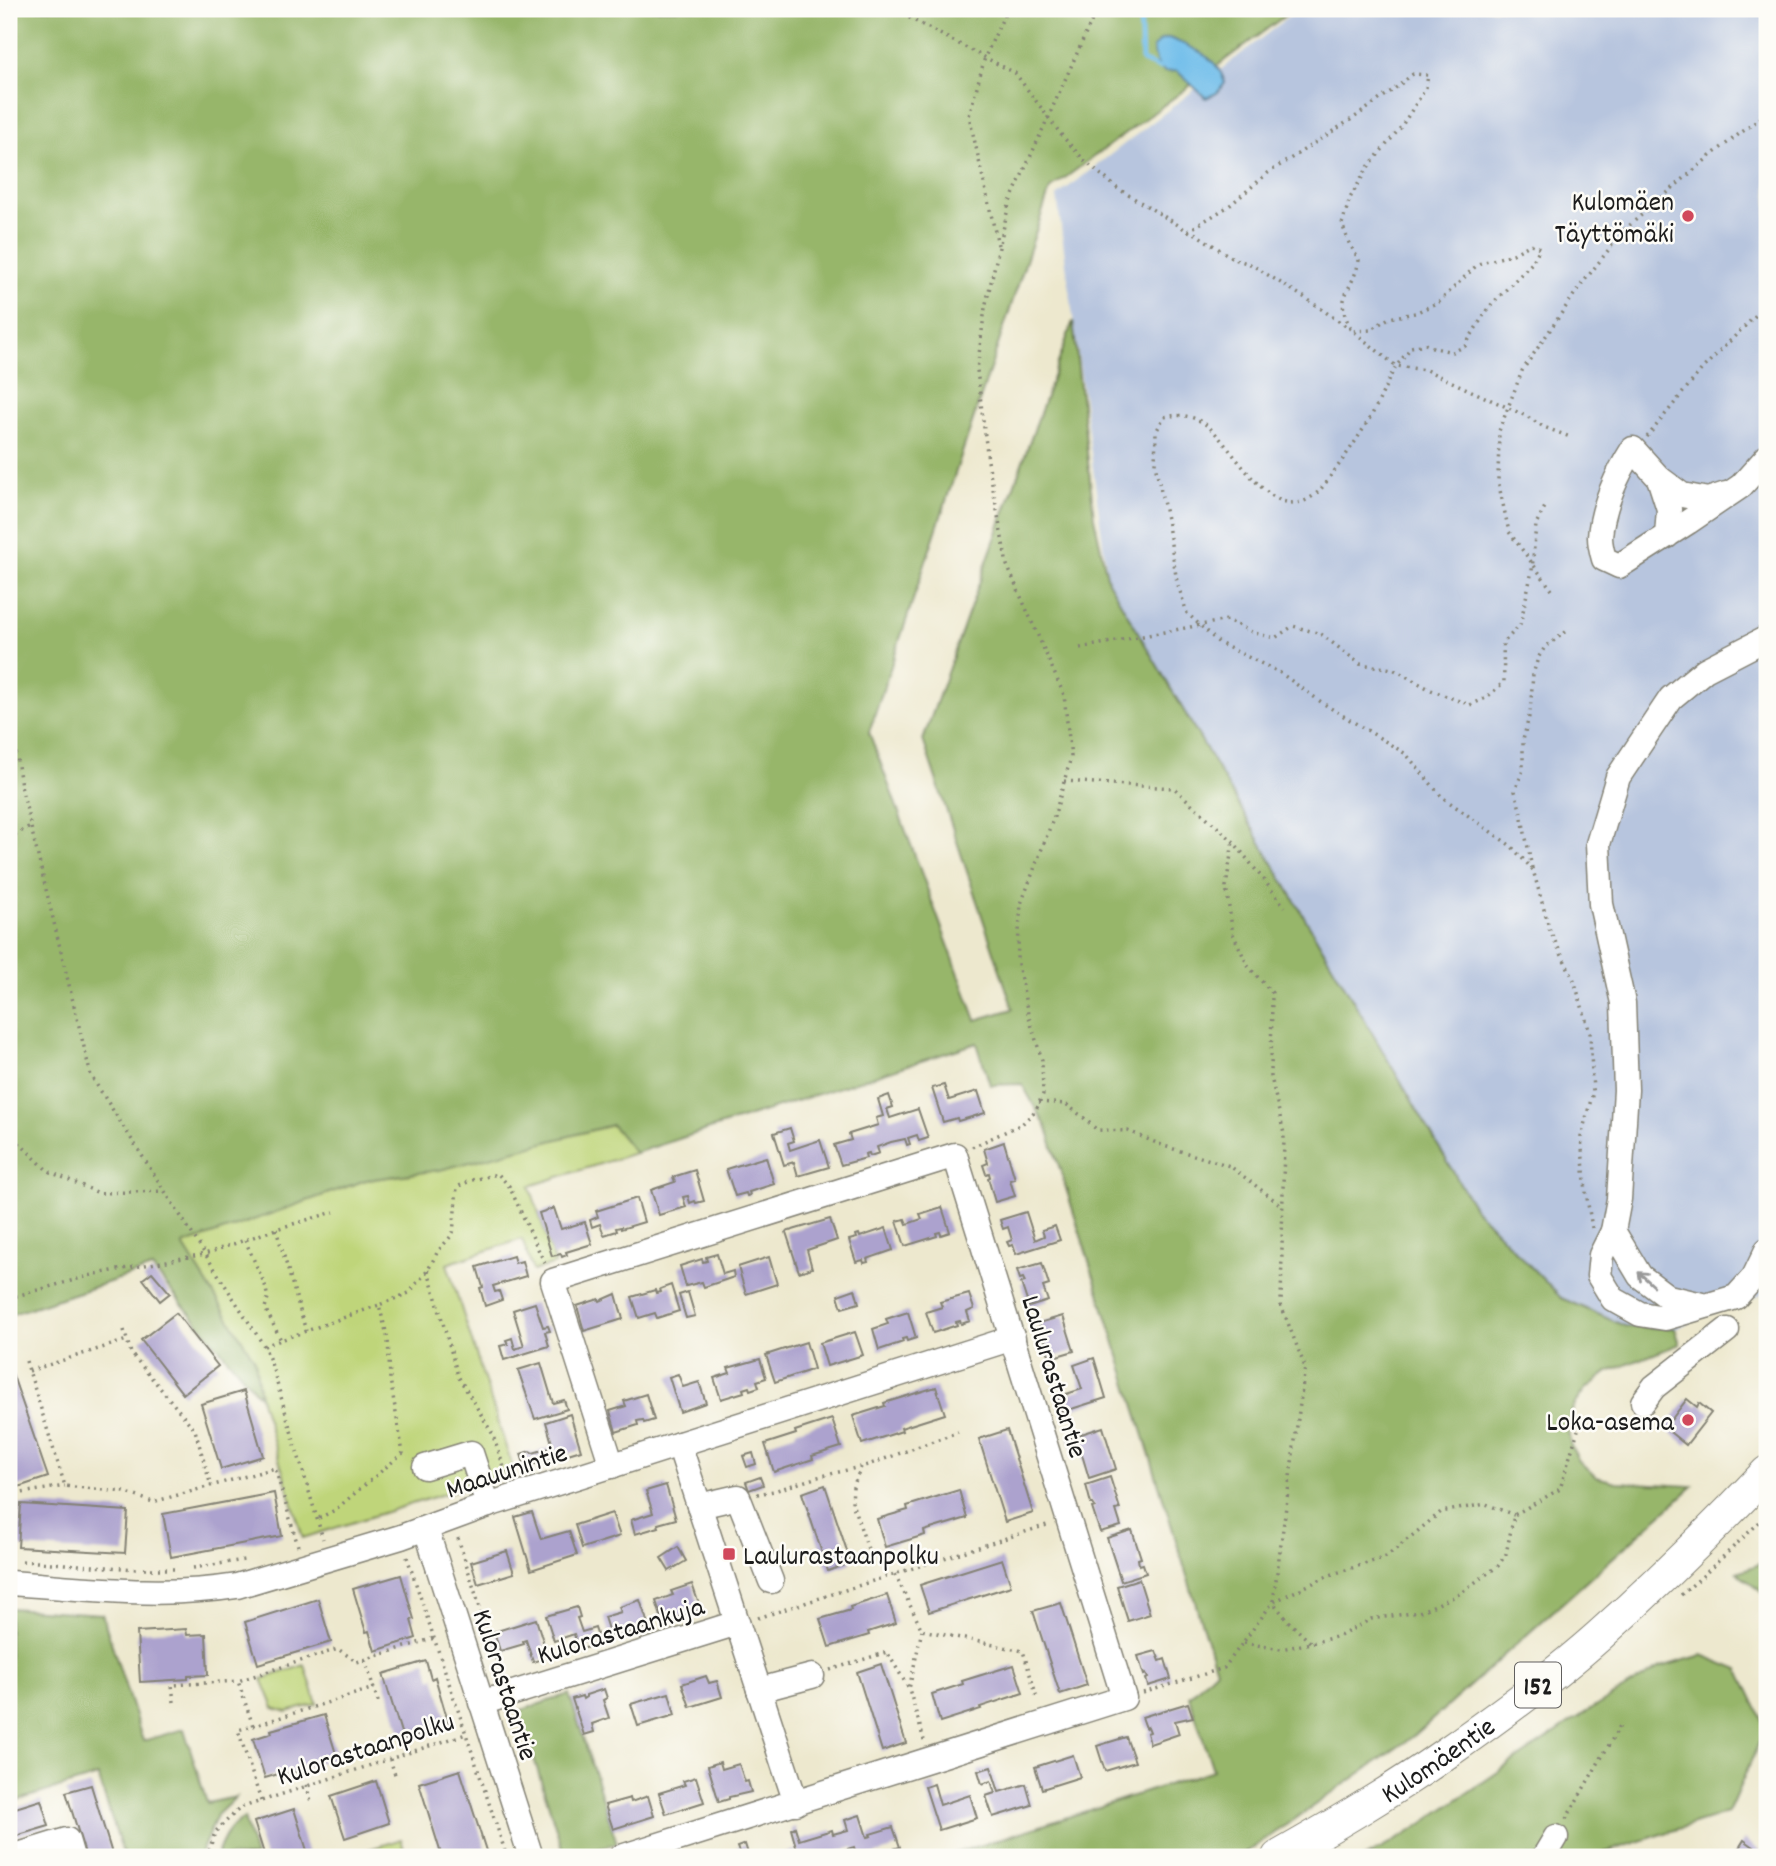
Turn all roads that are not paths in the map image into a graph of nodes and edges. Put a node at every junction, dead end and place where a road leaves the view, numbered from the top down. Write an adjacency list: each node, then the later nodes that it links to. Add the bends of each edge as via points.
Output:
1 (1767, 457): 3 (street)
2 (1659, 478): 3 (street, via 1682,495 1709,500); 4 (street, via 1669,509); 4 (street, via 1633,449 1605,509 1600,538 1604,559 1619,566)
3 (1734, 491): 4 (street)
4 (1667, 536)
5 (1767, 638): 6 (street, via 1705,670 1671,698 1618,778 1598,844 1601,904 1623,1003 1626,1090)
6 (1614, 1231): 8 (street, one-way to 6, via 1668,1297 1640,1276); 8 (street, via 1601,1255 1599,1276 1613,1299 1640,1314 1665,1318)
7 (1767, 1250): 8 (street, via 1754,1277 1736,1297)
8 (1706, 1307)
9 (1727, 1330): 11 (street, via 1654,1387)
10 (1013, 1338): 12 (street, Maauunintie); 13 (street, Laulurastaantie, via 955,1155 553,1281); 25 (street, Laulurastaantie, via 1124,1698)
11 (1643, 1402)
12 (679, 1444): 13 (street, Maauunintie); 17 (street)
13 (612, 1466): 16 (street, Maauunintie)
14 (425, 1467): 16 (street, via 471,1453)
15 (1767, 1472): 30 (main road, Kulomäentie / 152, via 1652,1587 1538,1684 1444,1755)
16 (486, 1497): 18 (street, Maauunintie)
17 (699, 1506): 19 (street, via 738,1497); 21 (street)
18 (426, 1529): 20 (street, Maauunintie, via 211,1590 163,1593); 24 (street, Kulorastaantie)
19 (771, 1581)
20 (9, 1583)
21 (737, 1623): 23 (street); 24 (street, Kulorastaankuja)
22 (812, 1676): 23 (street)
23 (759, 1690): 25 (street)
24 (481, 1703): 29 (street, Kulorastaantie, via 477,1731)
25 (796, 1803): 26 (street)
26 (612, 1855)
27 (12, 1857): 28 (street, via 67,1840)
28 (72, 1857)
29 (531, 1857)
30 (1278, 1857)

